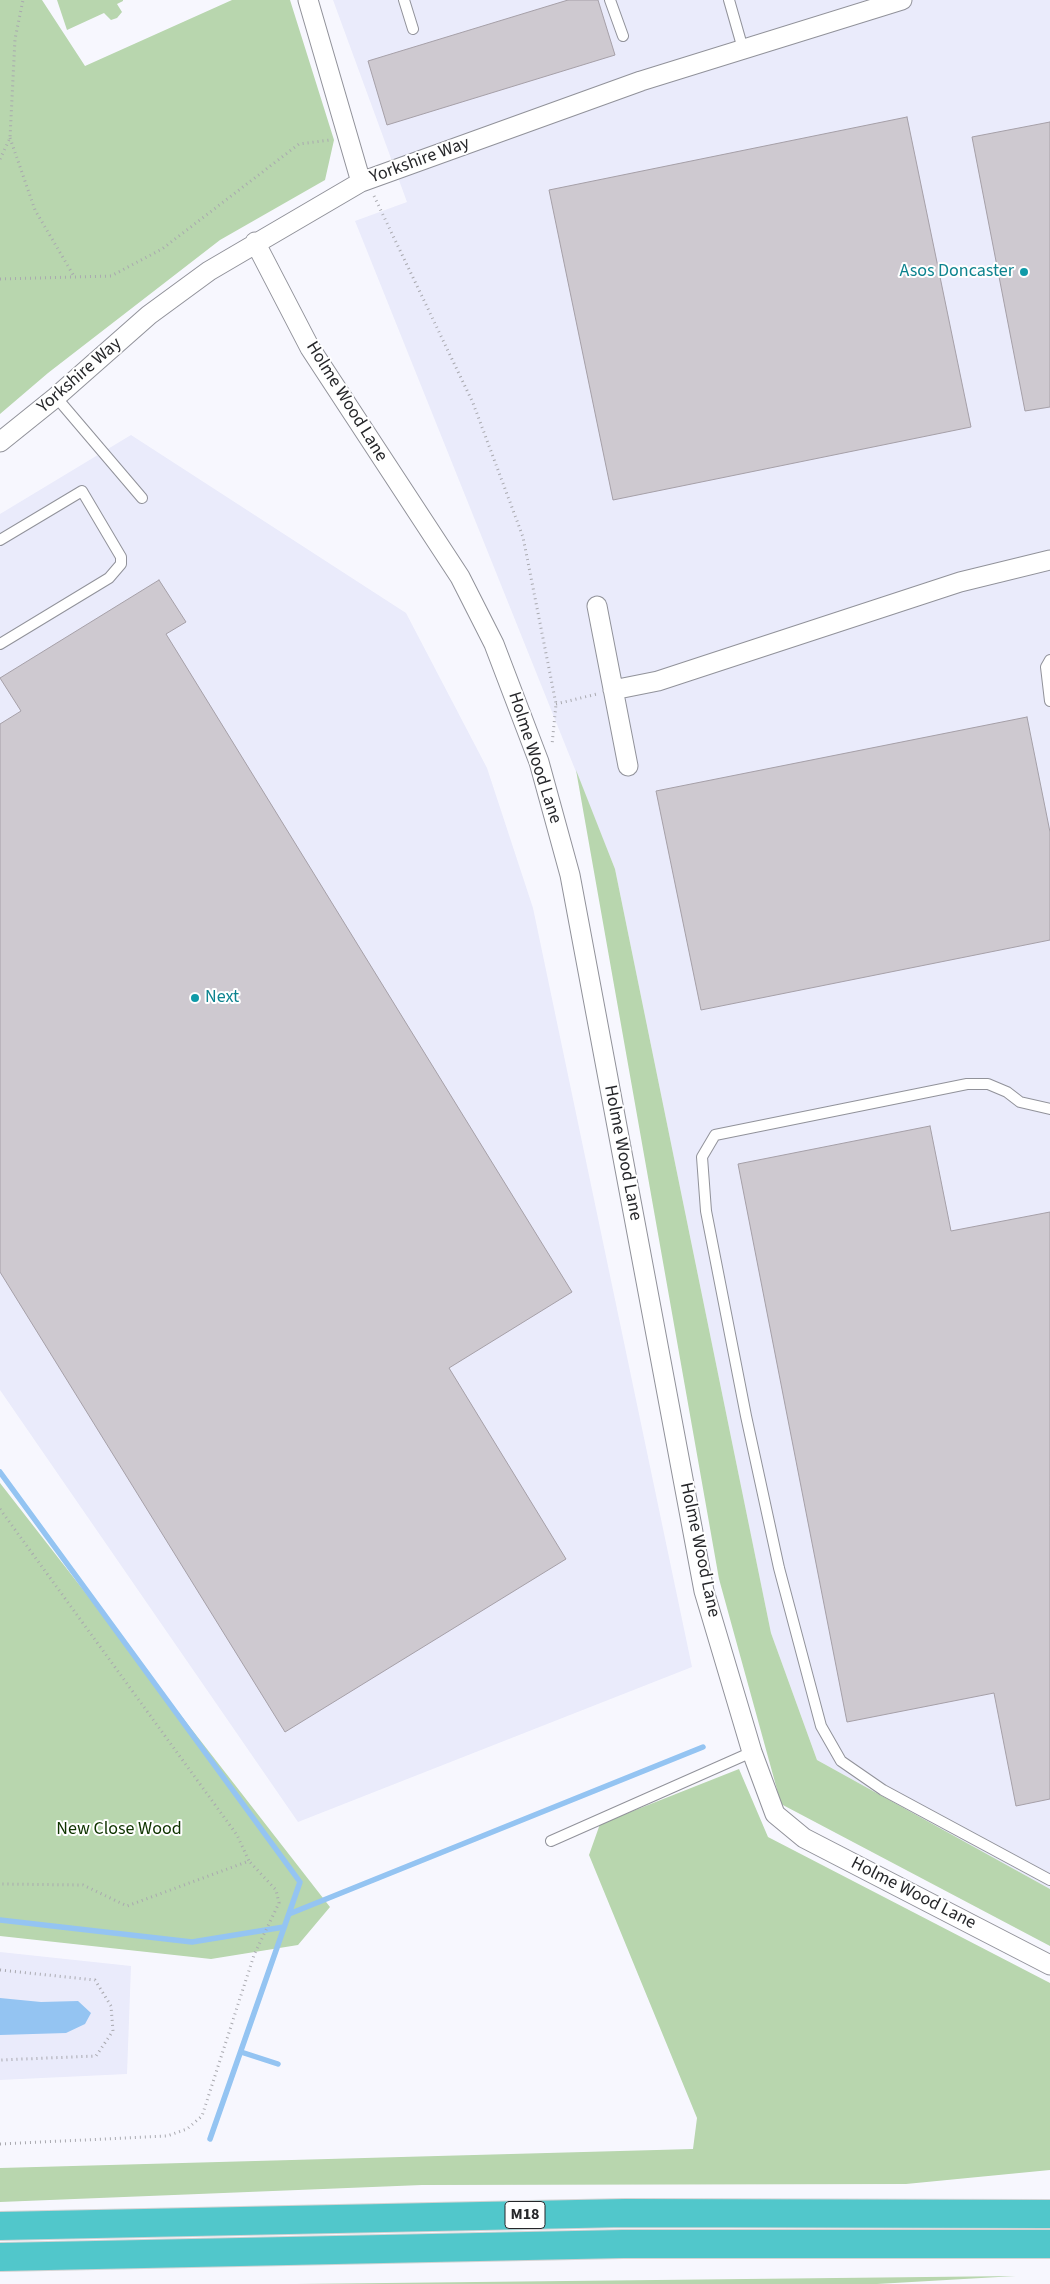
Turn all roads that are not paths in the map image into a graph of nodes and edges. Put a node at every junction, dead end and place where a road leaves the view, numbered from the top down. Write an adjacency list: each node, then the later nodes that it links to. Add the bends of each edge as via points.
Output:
1 (308, 0): 9 (street)
2 (404, 0): 6 (lane)
3 (610, 0): 7 (lane)
4 (728, 0): 8 (lane)
5 (902, 0): 8 (street, Yorkshire Way)
6 (413, 28)
7 (622, 36)
8 (743, 49): 9 (street, Yorkshire Way, via 641,80)
9 (361, 182): 10 (street, Yorkshire Way)
10 (255, 242): 11 (street, Yorkshire Way, via 208,271 150,316); 23 (street, Holme Wood Lane, via 310,348 460,577 494,644 539,762 570,875 704,1591)
11 (56, 397): 12 (street, Yorkshire Way); 13 (lane)
12 (0, 442)
13 (142, 498)
14 (0, 540): 17 (lane, via 82,491 121,557 121,564 109,578)
15 (1050, 560): 19 (street, via 960,582 658,681)
16 (596, 606): 19 (street)
17 (0, 644)
18 (1050, 660): 20 (lane, via 1046,667)
19 (612, 690): 21 (street)
20 (1050, 701)
21 (628, 766)
22 (1050, 1109): 25 (lane, via 1020,1102 988,1084 967,1084 715,1135 702,1157 706,1211 746,1416 779,1568 821,1726 840,1761 883,1790)
23 (752, 1752): 24 (lane); 26 (street, Holme Wood Lane, via 775,1814 804,1838)
24 (552, 1841)
25 (1050, 1880)
26 (1050, 1965)
27 (1050, 2214): 28 (highway, M18, via 625,2213)
28 (0, 2226)
29 (1050, 2244): 30 (highway, M18, via 624,2244)
30 (0, 2257)

